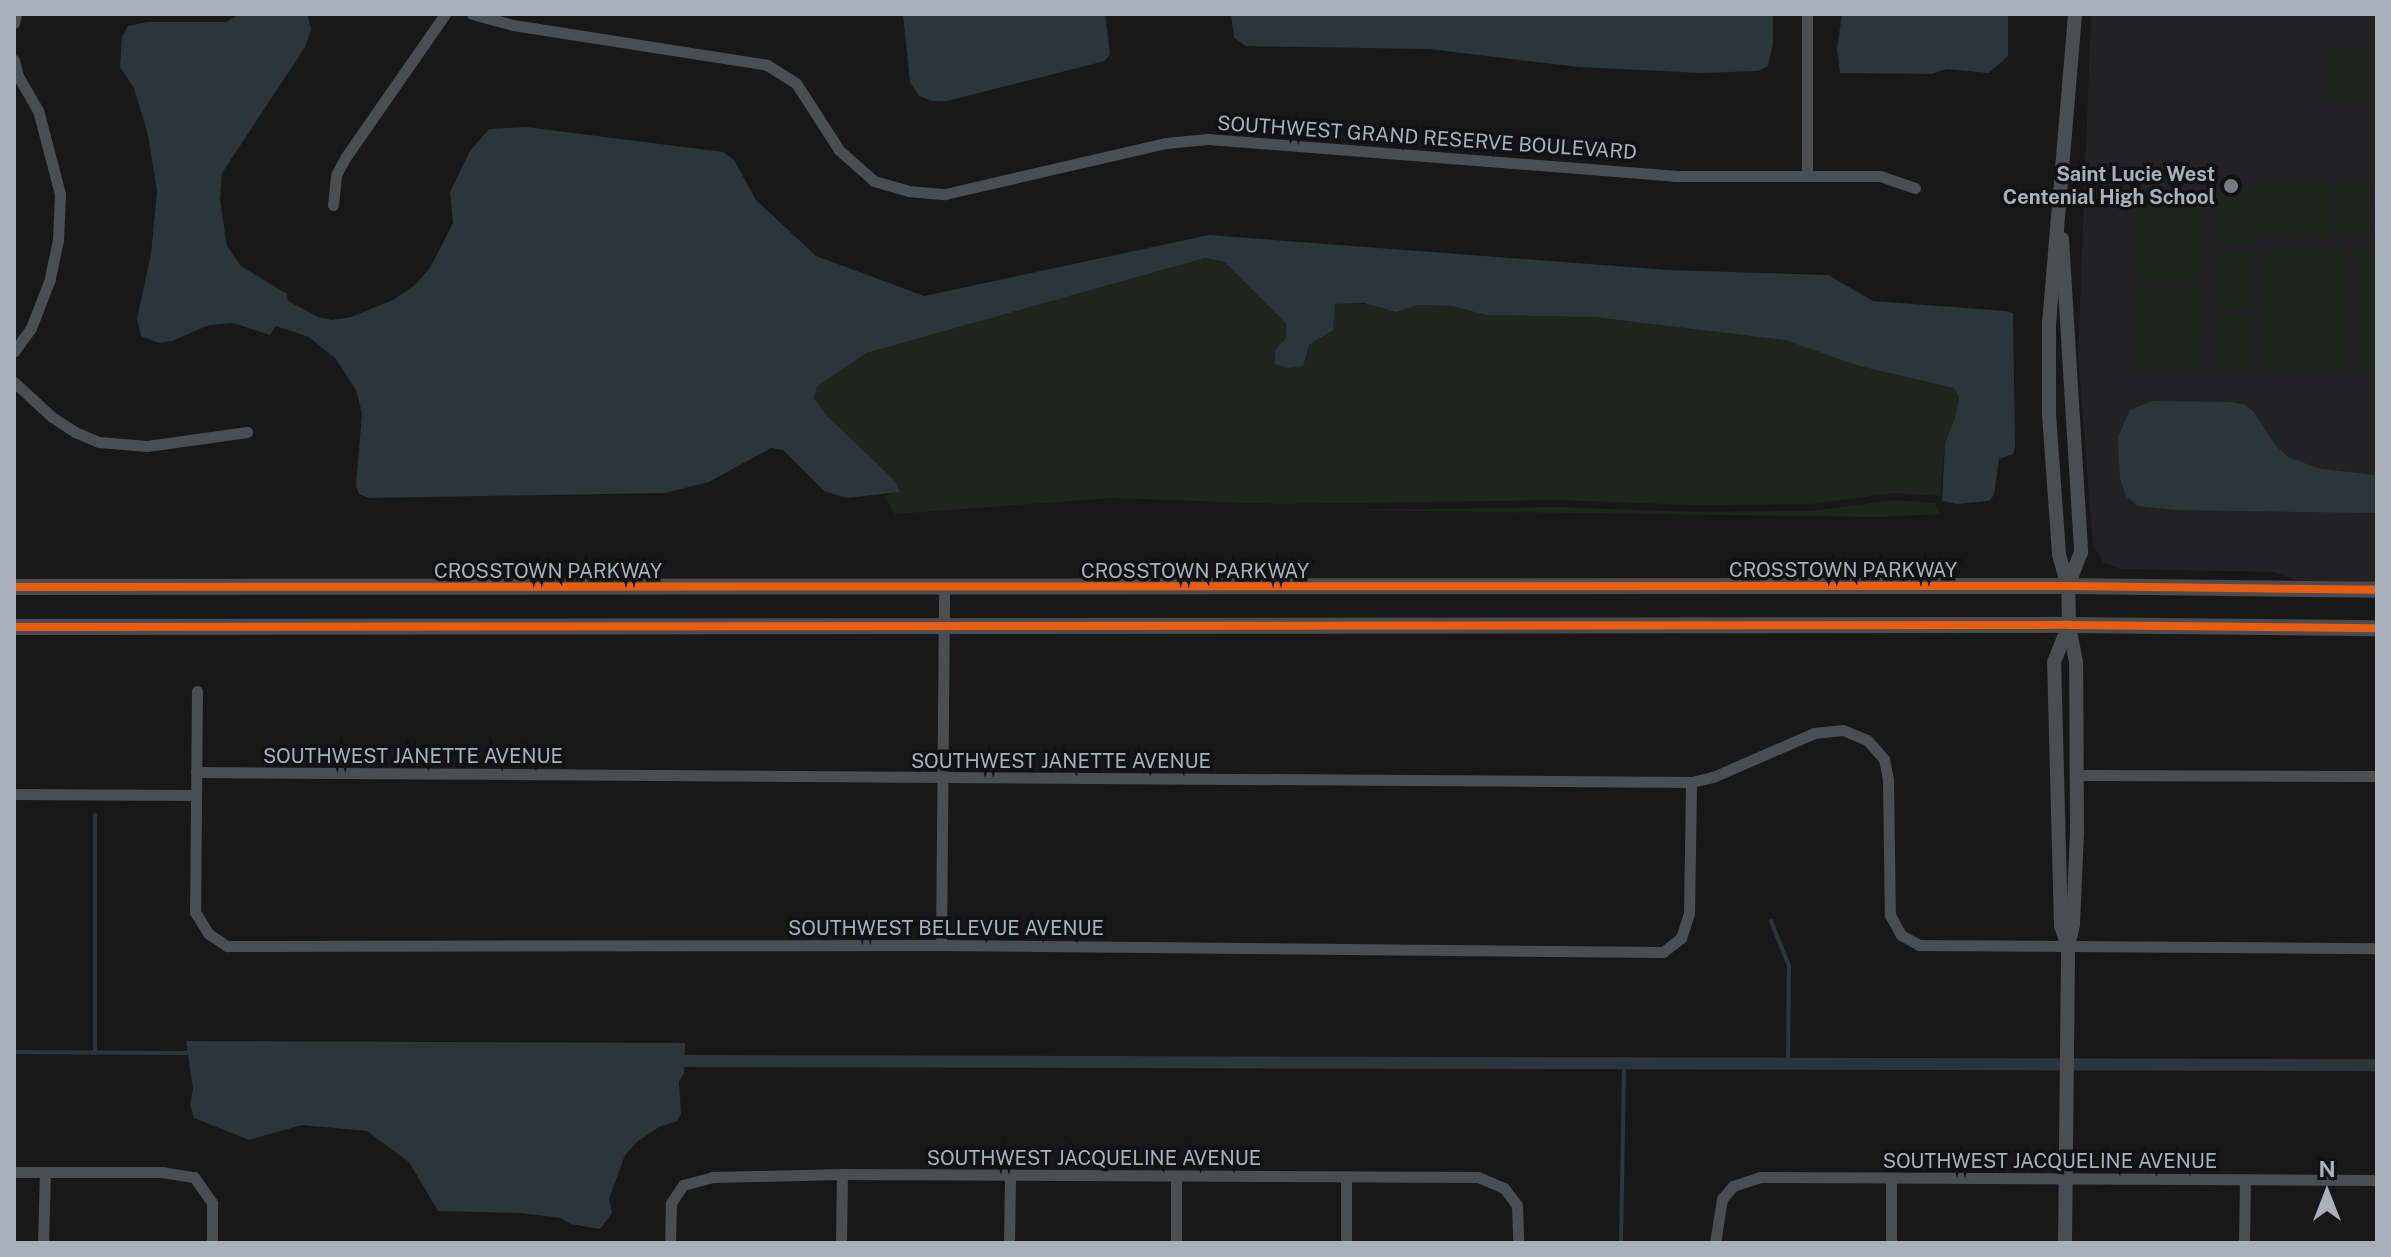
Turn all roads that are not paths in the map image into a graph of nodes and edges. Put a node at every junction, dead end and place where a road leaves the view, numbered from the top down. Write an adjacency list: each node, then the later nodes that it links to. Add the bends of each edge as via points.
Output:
1 (16, 14): 6 (street)
2 (445, 14): 10 (street, via 345,158 336,175)
3 (472, 14): 8 (street, SOUTHWEST GRAND RESERVE BOULEVARD, via 767,65 796,83 839,150 874,181 908,191 945,194 1166,143 1208,139 1675,176)
4 (1807, 14): 8 (street)
5 (2075, 14): 11 (street)
6 (14, 23)
7 (14, 60): 12 (street, via 38,110 60,194 50,279 31,328)
8 (1807, 176): 9 (street, SOUTHWEST GRAND RESERVE BOULEVARD, via 1880,176)
9 (1915, 188)
10 (333, 205)
11 (2060, 223): 15 (street, via 2052,274 2049,414 2059,554); 15 (street, via 2081,552)
12 (14, 351)
13 (14, 382): 14 (street, via 52,417 99,442 147,446)
14 (247, 432)
15 (2068, 586): 17 (main road, CROSSTOWN PARKWAY); 18 (main road, CROSSTOWN PARKWAY); 19 (street)
16 (14, 587): 17 (main road, CROSSTOWN PARKWAY)
17 (944, 587): 20 (street)
18 (2377, 590)
19 (2069, 625): 20 (main road); 22 (main road); 25 (street, via 2076,662); 32 (street, via 2054,662 2061,926)
20 (944, 626): 21 (main road); 27 (street)
21 (14, 627)
22 (2377, 628)
23 (197, 691): 24 (street)
24 (196, 772): 27 (street, SOUTHWEST JANETTE AVENUE); 30 (street)
25 (2076, 775): 26 (street); 32 (street)
26 (2377, 776)
27 (943, 778): 28 (street, SOUTHWEST JANETTE AVENUE); 31 (street)
28 (1691, 782): 31 (street, SOUTHWEST BELLEVUE AVENUE, via 1689,914 1681,938 1663,952); 32 (street, SOUTHWEST JANETTE AVENUE, via 1814,733 1843,730 1867,740 1884,759 1888,780 1890,915 1901,935 1919,945)
29 (14, 794): 30 (street)
30 (196, 795): 31 (street, SOUTHWEST BELLEVUE AVENUE, via 195,912 209,934 227,946)
31 (941, 945)
32 (2068, 948): 33 (street); 41 (street)
33 (2377, 948)
34 (14, 1172): 35 (street)
35 (45, 1172): 44 (street); 45 (street, via 194,1177 212,1203)
36 (842, 1174): 37 (street, SOUTHWEST JACQUELINE AVENUE); 46 (street, SOUTHWEST JACQUELINE AVENUE, via 712,1177 683,1185 671,1203); 47 (street)
37 (1010, 1177): 38 (street, SOUTHWEST JACQUELINE AVENUE); 48 (street)
38 (1176, 1177): 39 (street, SOUTHWEST JACQUELINE AVENUE); 49 (street)
39 (1346, 1178): 50 (street); 51 (street, SOUTHWEST JACQUELINE AVENUE, via 1478,1177 1504,1188 1517,1205)
40 (1891, 1178): 41 (street, SOUTHWEST JACQUELINE AVENUE); 52 (street, SOUTHWEST JACQUELINE AVENUE, via 1760,1177 1740,1182 1719,1206); 53 (street)
41 (2066, 1179): 42 (street, SOUTHWEST JACQUELINE AVENUE); 54 (street)
42 (2245, 1180): 43 (street, SOUTHWEST JACQUELINE AVENUE); 55 (street)
43 (2377, 1180)
44 (43, 1243)
45 (212, 1243)
46 (670, 1243)
47 (841, 1243)
48 (1009, 1243)
49 (1176, 1243)
50 (1346, 1243)
51 (1518, 1243)
52 (1715, 1243)
53 (1891, 1243)
54 (2065, 1243)
55 (2244, 1243)

